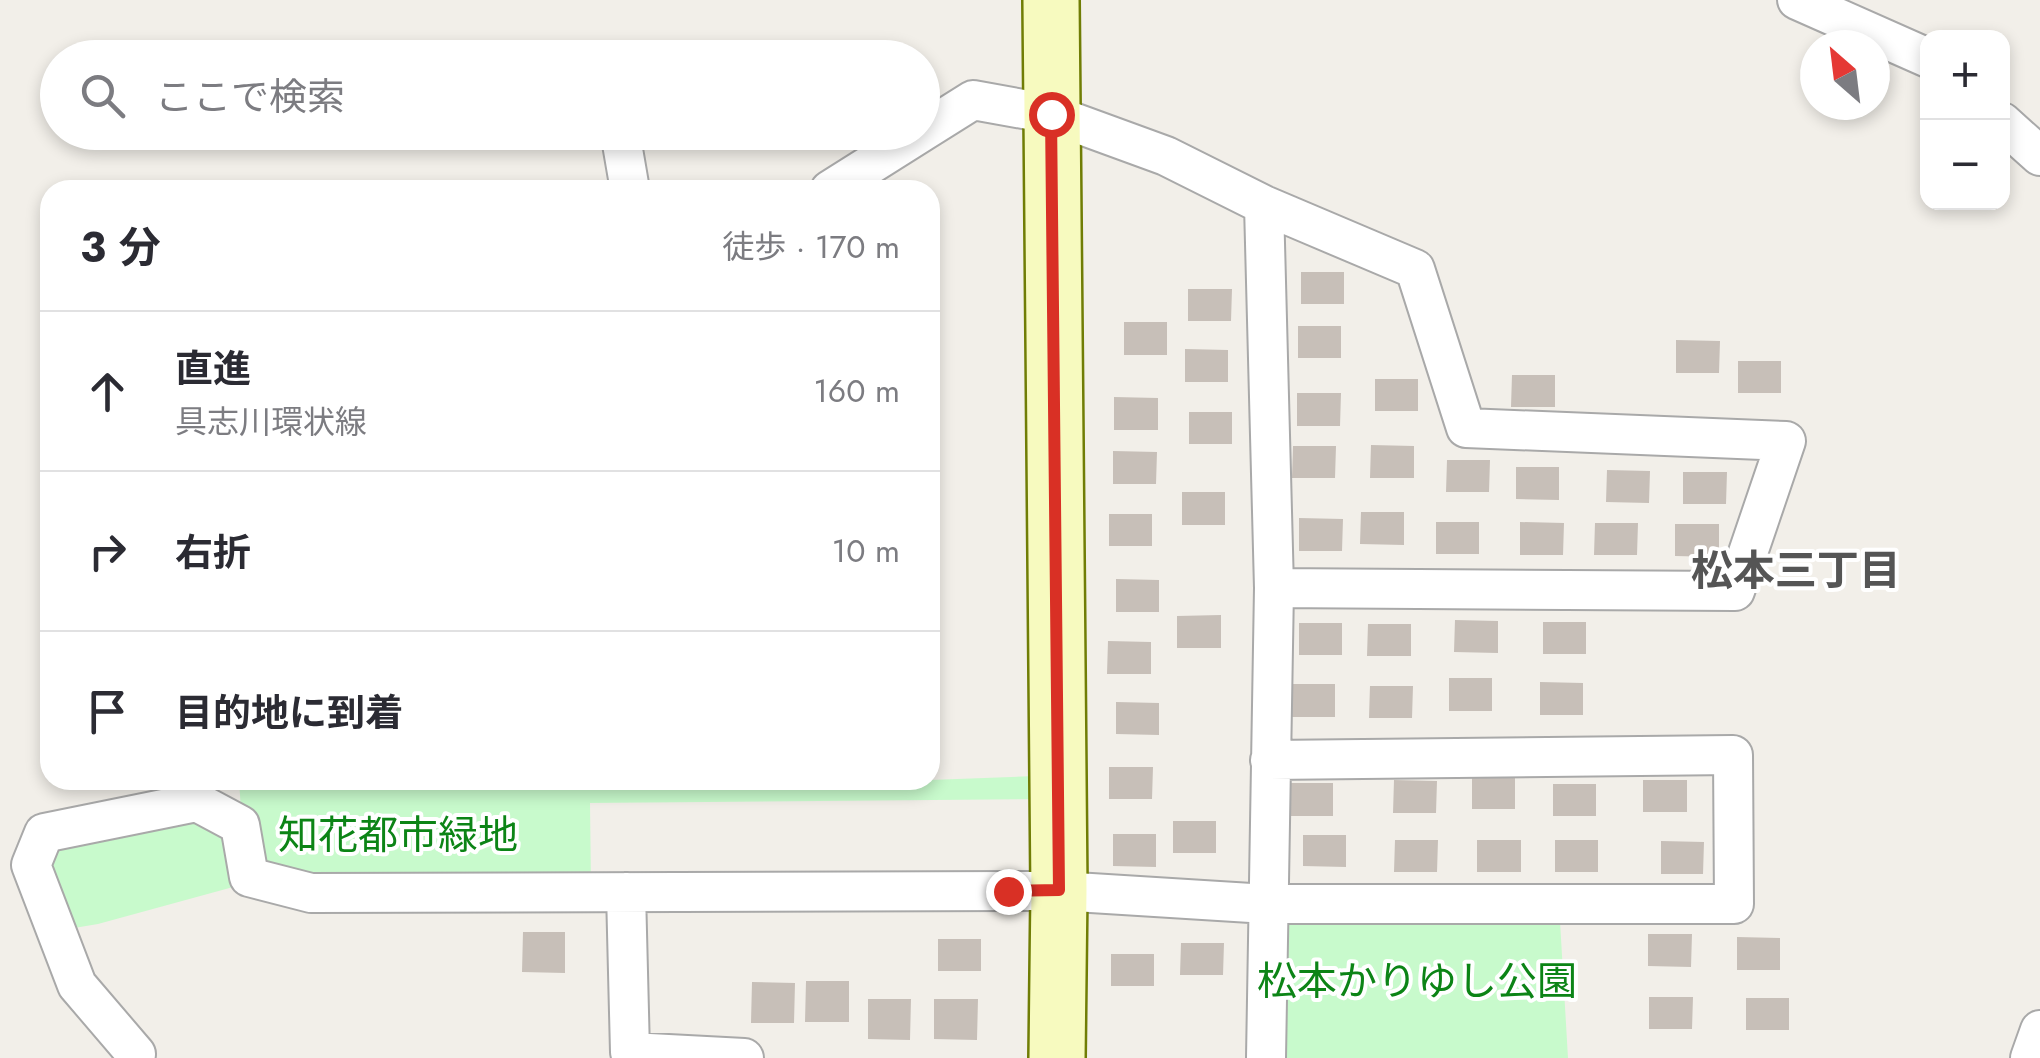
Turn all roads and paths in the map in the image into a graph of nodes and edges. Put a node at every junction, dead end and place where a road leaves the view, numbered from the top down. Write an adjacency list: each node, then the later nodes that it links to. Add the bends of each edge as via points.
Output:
1 (1052, 0): 4 (main road)
2 (1797, 0): 3 (street)
3 (1920, 54)
4 (1051, 114): 5 (street, via 973,100); 12 (street, via 1166,156); 15 (main road)
5 (940, 121)
6 (2010, 129): 9 (street)
7 (623, 150): 10 (street)
8 (893, 150): 11 (street)
9 (2040, 156)
10 (628, 180)
11 (846, 180)
12 (1264, 205): 13 (street); 13 (street, via 1415,269 1466,428 1786,441 1735,591)
13 (1274, 588): 14 (street)
14 (1270, 760): 17 (street); 17 (street, via 1734,755 1734,904)
15 (1059, 890): 16 (street); 17 (street); 21 (main road)
16 (626, 892): 19 (street, via 310,892 249,877 240,825 197,802 44,833 31,865 77,984); 20 (street, via 630,1052)
17 (1268, 904): 22 (street)
18 (2040, 1030): 23 (street)
19 (133, 1058)
20 (744, 1058)
21 (1057, 1058)
22 (1266, 1058)
23 (2030, 1058)

